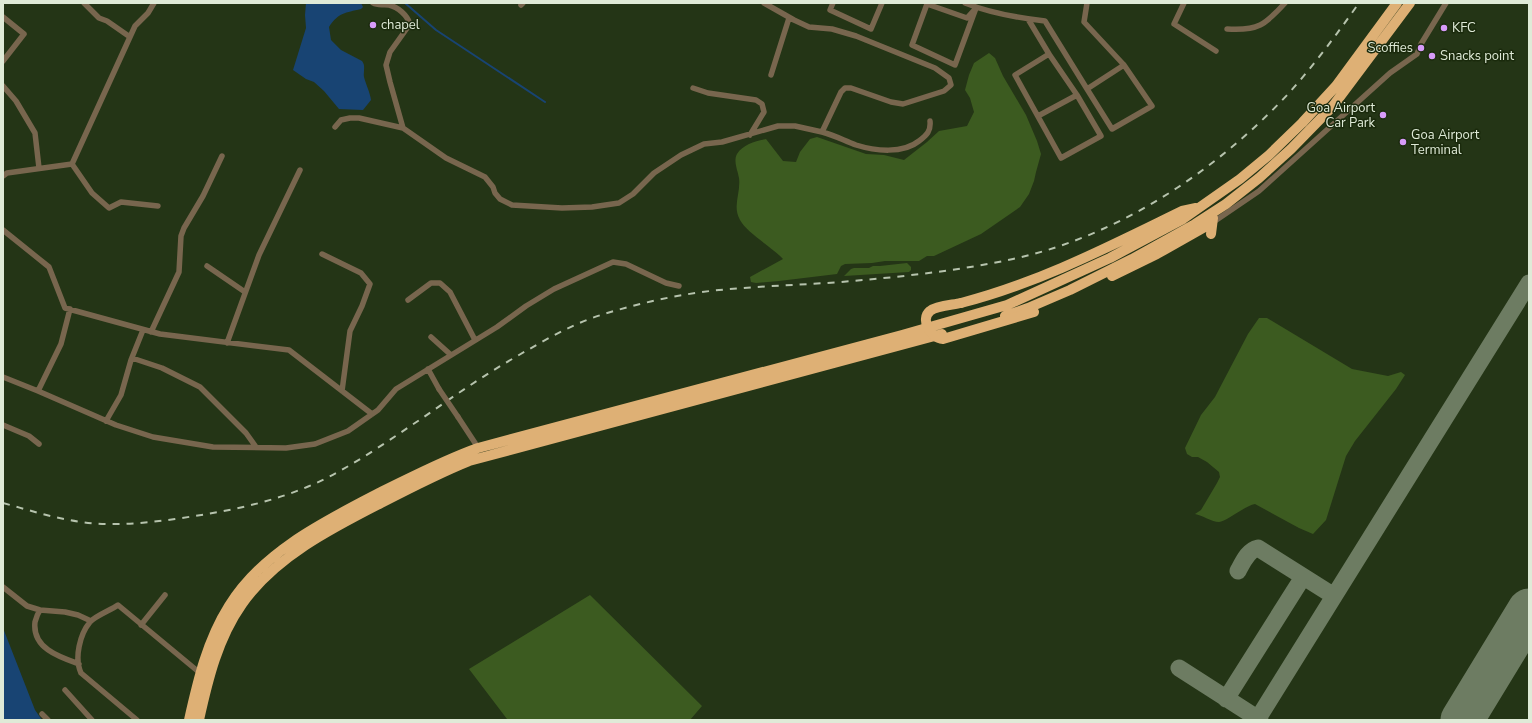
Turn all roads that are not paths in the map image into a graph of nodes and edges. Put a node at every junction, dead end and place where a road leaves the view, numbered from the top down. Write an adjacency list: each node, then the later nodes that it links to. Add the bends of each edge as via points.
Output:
1 (84, 3): 19 (street, via 99,18 107,20)
2 (154, 3): 19 (street, via 135,26)
3 (373, 3): 32 (street, via 389,5 400,11 408,17 410,24 392,48 386,65)
4 (764, 3): 16 (street)
5 (833, 3): 6 (street, via 830,10 871,29)
6 (882, 3)
7 (965, 3): 14 (street)
8 (1087, 3): 23 (street, via 1084,22)
9 (1184, 3): 20 (street, via 1174,24)
10 (1285, 3): 18 (street, via 1261,26 1251,29)
11 (1397, 3): 41 (highway, via 1336,86 1302,123 1240,180)
12 (1410, 3): 42 (highway, via 1333,106 1259,178)
13 (1446, 3): 43 (street, via 1417,54 1395,69 1259,191)
14 (976, 8): 14 (street, via 966,18 927,4 912,46 955,64); 17 (street)
15 (3, 17): 22 (street, via 24,34)
16 (789, 18): 24 (street); 33 (street, via 809,27 832,29 856,36 935,68 949,78 949,88 903,104 845,88)
17 (1028, 19): 21 (street); 27 (street, via 1045,21)
18 (1227, 29)
19 (130, 37): 36 (street)
20 (1216, 51)
21 (1049, 54): 28 (street); 29 (street, via 1015,75)
22 (3, 62)
23 (1124, 65): 27 (street); 27 (street, via 1152,106 1112,129)
24 (770, 75)
25 (3, 86): 37 (street, via 16,101 35,133)
26 (693, 88): 34 (street, via 708,93 756,100 762,104 764,112)
27 (1087, 89)
28 (1077, 95): 29 (street); 29 (street, via 1101,136 1061,158)
29 (1038, 116)
30 (930, 121): 33 (street, via 924,138 916,144 900,149 874,150)
31 (335, 127): 32 (street, via 341,120 359,118)
32 (403, 128): 34 (street, via 446,158 485,177 500,199 512,205 562,208 619,203 633,194 654,173 681,155 704,144)
33 (822, 132): 34 (street, via 795,126 778,126)
34 (749, 135)
35 (222, 156): 53 (street, via 184,228 181,236 179,272)
36 (72, 164): 37 (street); 40 (street, via 92,194 109,208 121,202)
37 (40, 168): 39 (street, via 7,173)
38 (300, 170): 49 (street, via 259,255)
39 (3, 176)
40 (158, 206)
41 (1200, 208): 43 (highway, bridge, via 1182,211 1042,277 1004,291 934,308 926,318 929,330 935,338 943,339 1034,312 1157,254); 68 (highway, via 1110,258 1007,305)
42 (1214, 212): 43 (highway); 69 (highway, via 1070,290 1028,308 986,322)
43 (1212, 223): 45 (highway)
44 (3, 230): 51 (street, via 49,267 65,308)
45 (1211, 234)
46 (322, 254): 62 (street, via 361,273 370,284 350,331)
47 (207, 266): 49 (street)
48 (679, 286): 55 (street, via 666,283 626,264 613,262 554,289)
49 (245, 292): 56 (street)
50 (408, 300): 55 (street, via 431,283 440,283 450,292)
51 (70, 309): 52 (street); 61 (street, via 61,344)
52 (143, 330): 53 (street); 58 (street)
53 (151, 332): 56 (street)
54 (431, 337): 57 (street)
55 (475, 340): 57 (street)
56 (227, 343): 62 (street, via 289,350)
57 (451, 355): 59 (street)
58 (132, 358): 64 (street, via 121,395); 67 (street, via 162,368 200,387 246,433)
59 (428, 369): 63 (street, via 396,389); 68 (street, bridge)
60 (3, 377): 61 (street)
61 (38, 390): 64 (street)
62 (342, 391): 63 (street)
63 (372, 414): 67 (street, via 348,431 314,444 286,448)
64 (106, 421): 67 (street, via 153,437 213,447)
65 (3, 425): 66 (street, via 29,436)
66 (39, 444)
67 (256, 447)
68 (478, 448): 69 (street); 76 (highway, via 451,458 361,503 282,551 248,580 229,606 212,638)
69 (489, 456): 83 (highway, via 444,471 330,530 292,555 266,578 243,603 221,642)
70 (3, 587): 72 (street, via 27,606)
71 (165, 595): 74 (street)
72 (40, 610): 73 (street, via 65,612); 75 (street, via 35,621 36,633 42,644 50,652)
73 (91, 621): 74 (street, via 118,606); 75 (street, via 79,644)
74 (141, 625): 76 (street)
75 (79, 664): 81 (street, via 81,673)
76 (200, 673): 82 (highway)
77 (65, 690): 80 (street)
78 (42, 714): 79 (street)
79 (48, 720)
80 (92, 720)
81 (137, 720)
82 (189, 720)
83 (199, 720)

